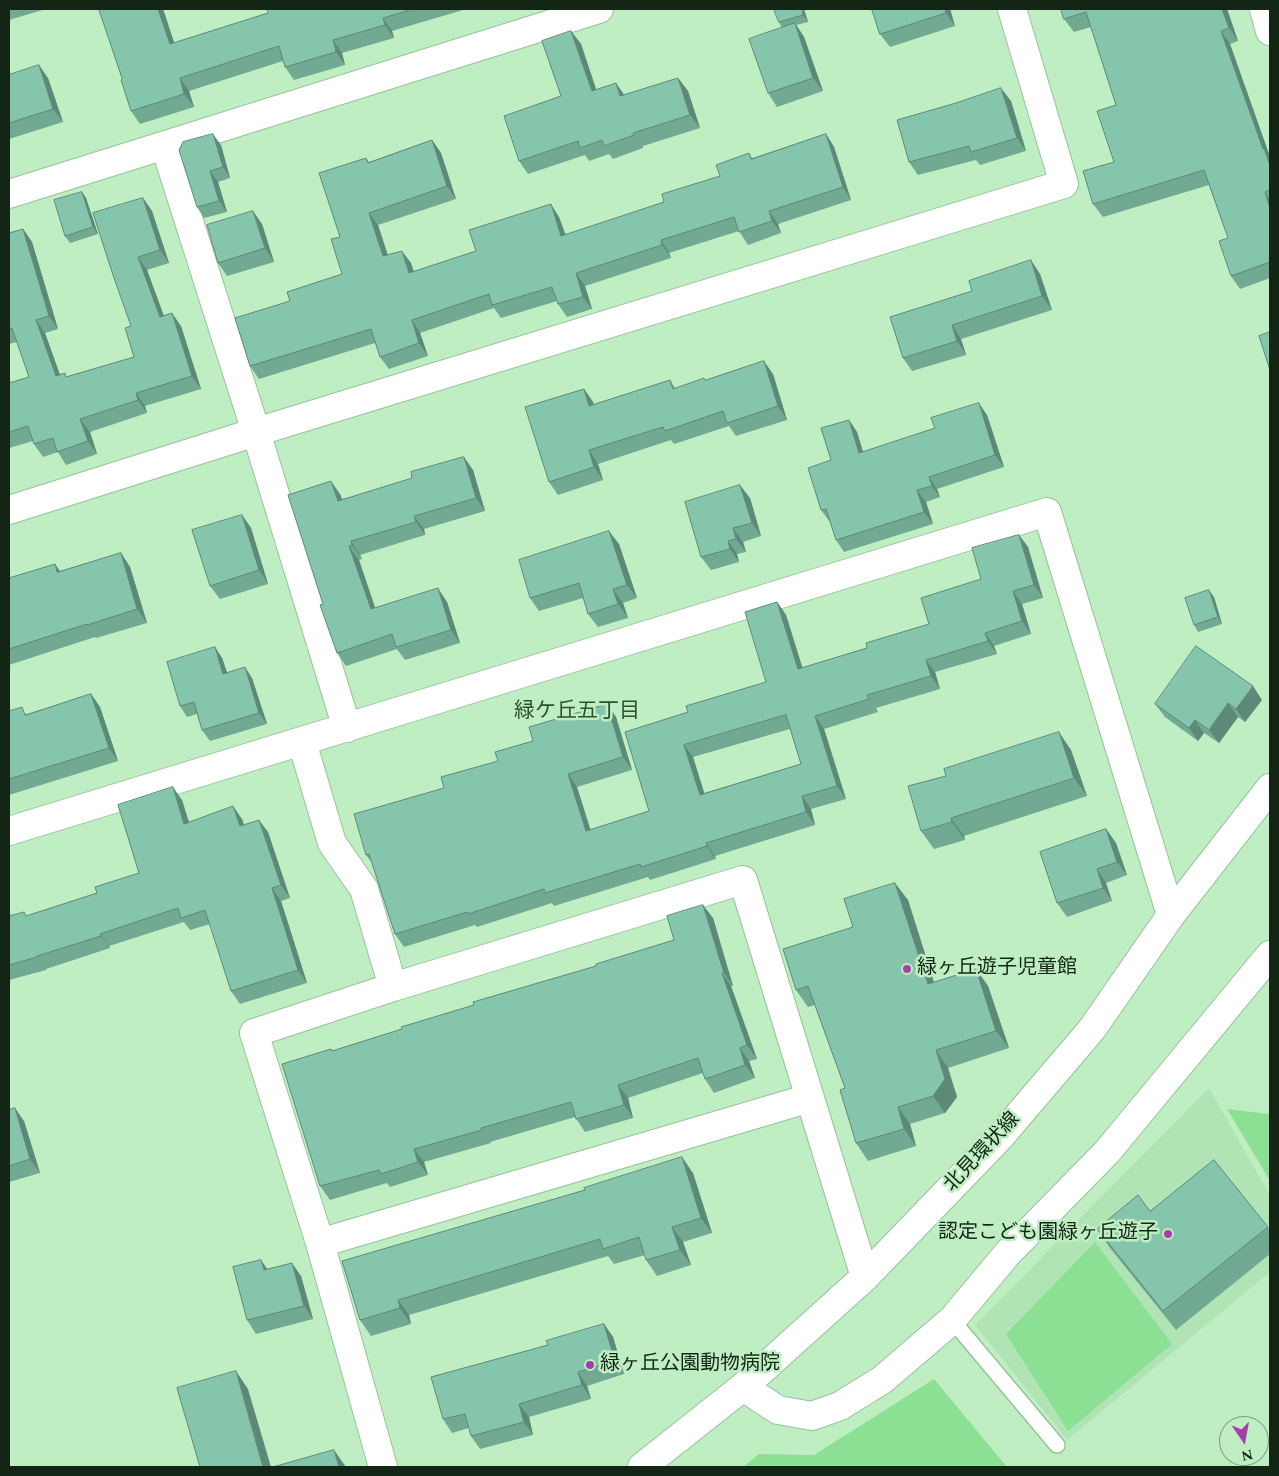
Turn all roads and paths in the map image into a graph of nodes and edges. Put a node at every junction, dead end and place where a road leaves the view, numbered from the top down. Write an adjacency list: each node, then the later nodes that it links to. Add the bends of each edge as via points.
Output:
1 (599, 9): 5 (street)
2 (1012, 9): 7 (street, via 1064,184)
3 (1264, 9): 4 (street)
4 (1270, 30)
5 (165, 146): 6 (street); 7 (street)
6 (9, 194)
7 (256, 432): 8 (street); 9 (street)
8 (9, 510)
9 (347, 728): 10 (street); 13 (street, via 1047,512)
10 (302, 742): 12 (street); 15 (street, via 332,843 364,889)
11 (1270, 788): 13 (street, 北見環状線)
12 (9, 831)
13 (1171, 915): 18 (street, 北見環状線, via 1080,1044 1000,1137)
14 (1267, 970): 19 (street, via 1107,1152 1008,1253)
15 (393, 987): 16 (street, via 742,880); 17 (street, via 254,1033)
16 (810, 1098): 17 (street); 18 (street)
17 (320, 1243): 22 (street)
18 (865, 1277): 20 (street, 北見環状線)
19 (952, 1320): 20 (street, via 882,1380 840,1406 812,1416 778,1410); 21 (lane)
20 (743, 1387): 23 (street, 北見環状線)
21 (1057, 1445)
22 (383, 1467)
23 (642, 1467)

